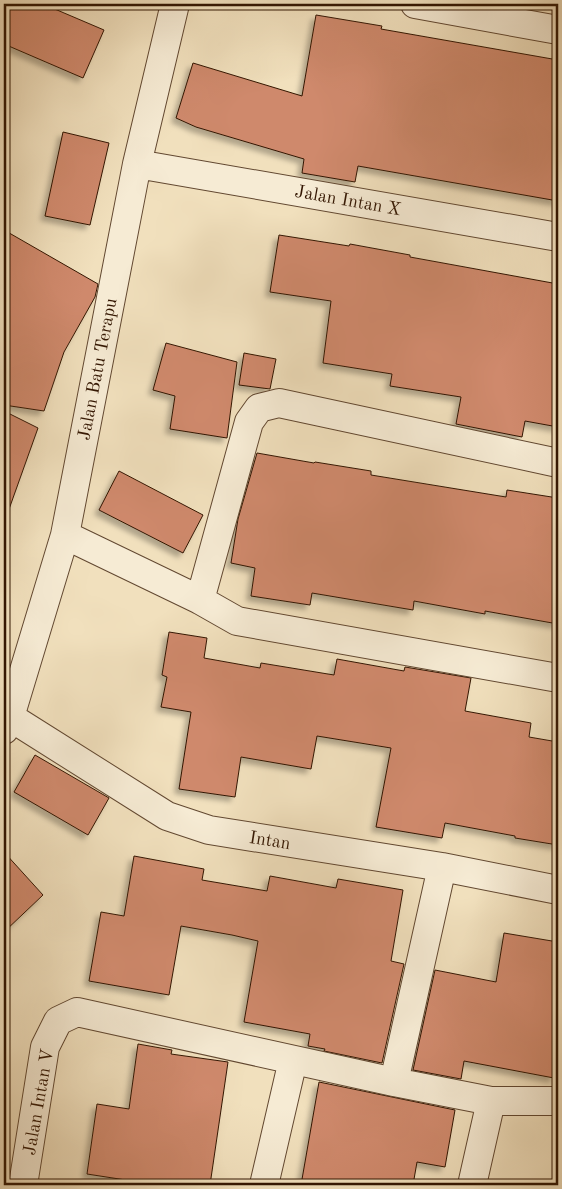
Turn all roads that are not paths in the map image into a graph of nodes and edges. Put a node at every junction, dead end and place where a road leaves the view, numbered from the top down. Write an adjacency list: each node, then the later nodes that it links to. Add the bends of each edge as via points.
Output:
1 (175, 4): 4 (street, Jalan Batu Terapu)
2 (415, 4): 3 (street)
3 (558, 30)
4 (137, 164): 5 (street, Jalan Intan X); 7 (street, Jalan Batu Terapu)
5 (558, 237)
6 (558, 463): 8 (street, via 280,403 259,408 249,422)
7 (65, 535): 8 (street); 10 (street, Jalan Batu Terapu)
8 (200, 600): 9 (street, via 238,621)
9 (558, 678)
10 (7, 723): 11 (street, Intan, via 166,816 209,830)
11 (442, 867): 12 (street, Intan); 14 (street)
12 (558, 890)
13 (293, 1060): 14 (street); 17 (street, Jalan Intan V, via 77,1012 58,1021 45,1047); 18 (street)
14 (394, 1082): 15 (street)
15 (491, 1101): 16 (street); 19 (street)
16 (558, 1102)
17 (23, 1185)
18 (264, 1185)
19 (472, 1185)

